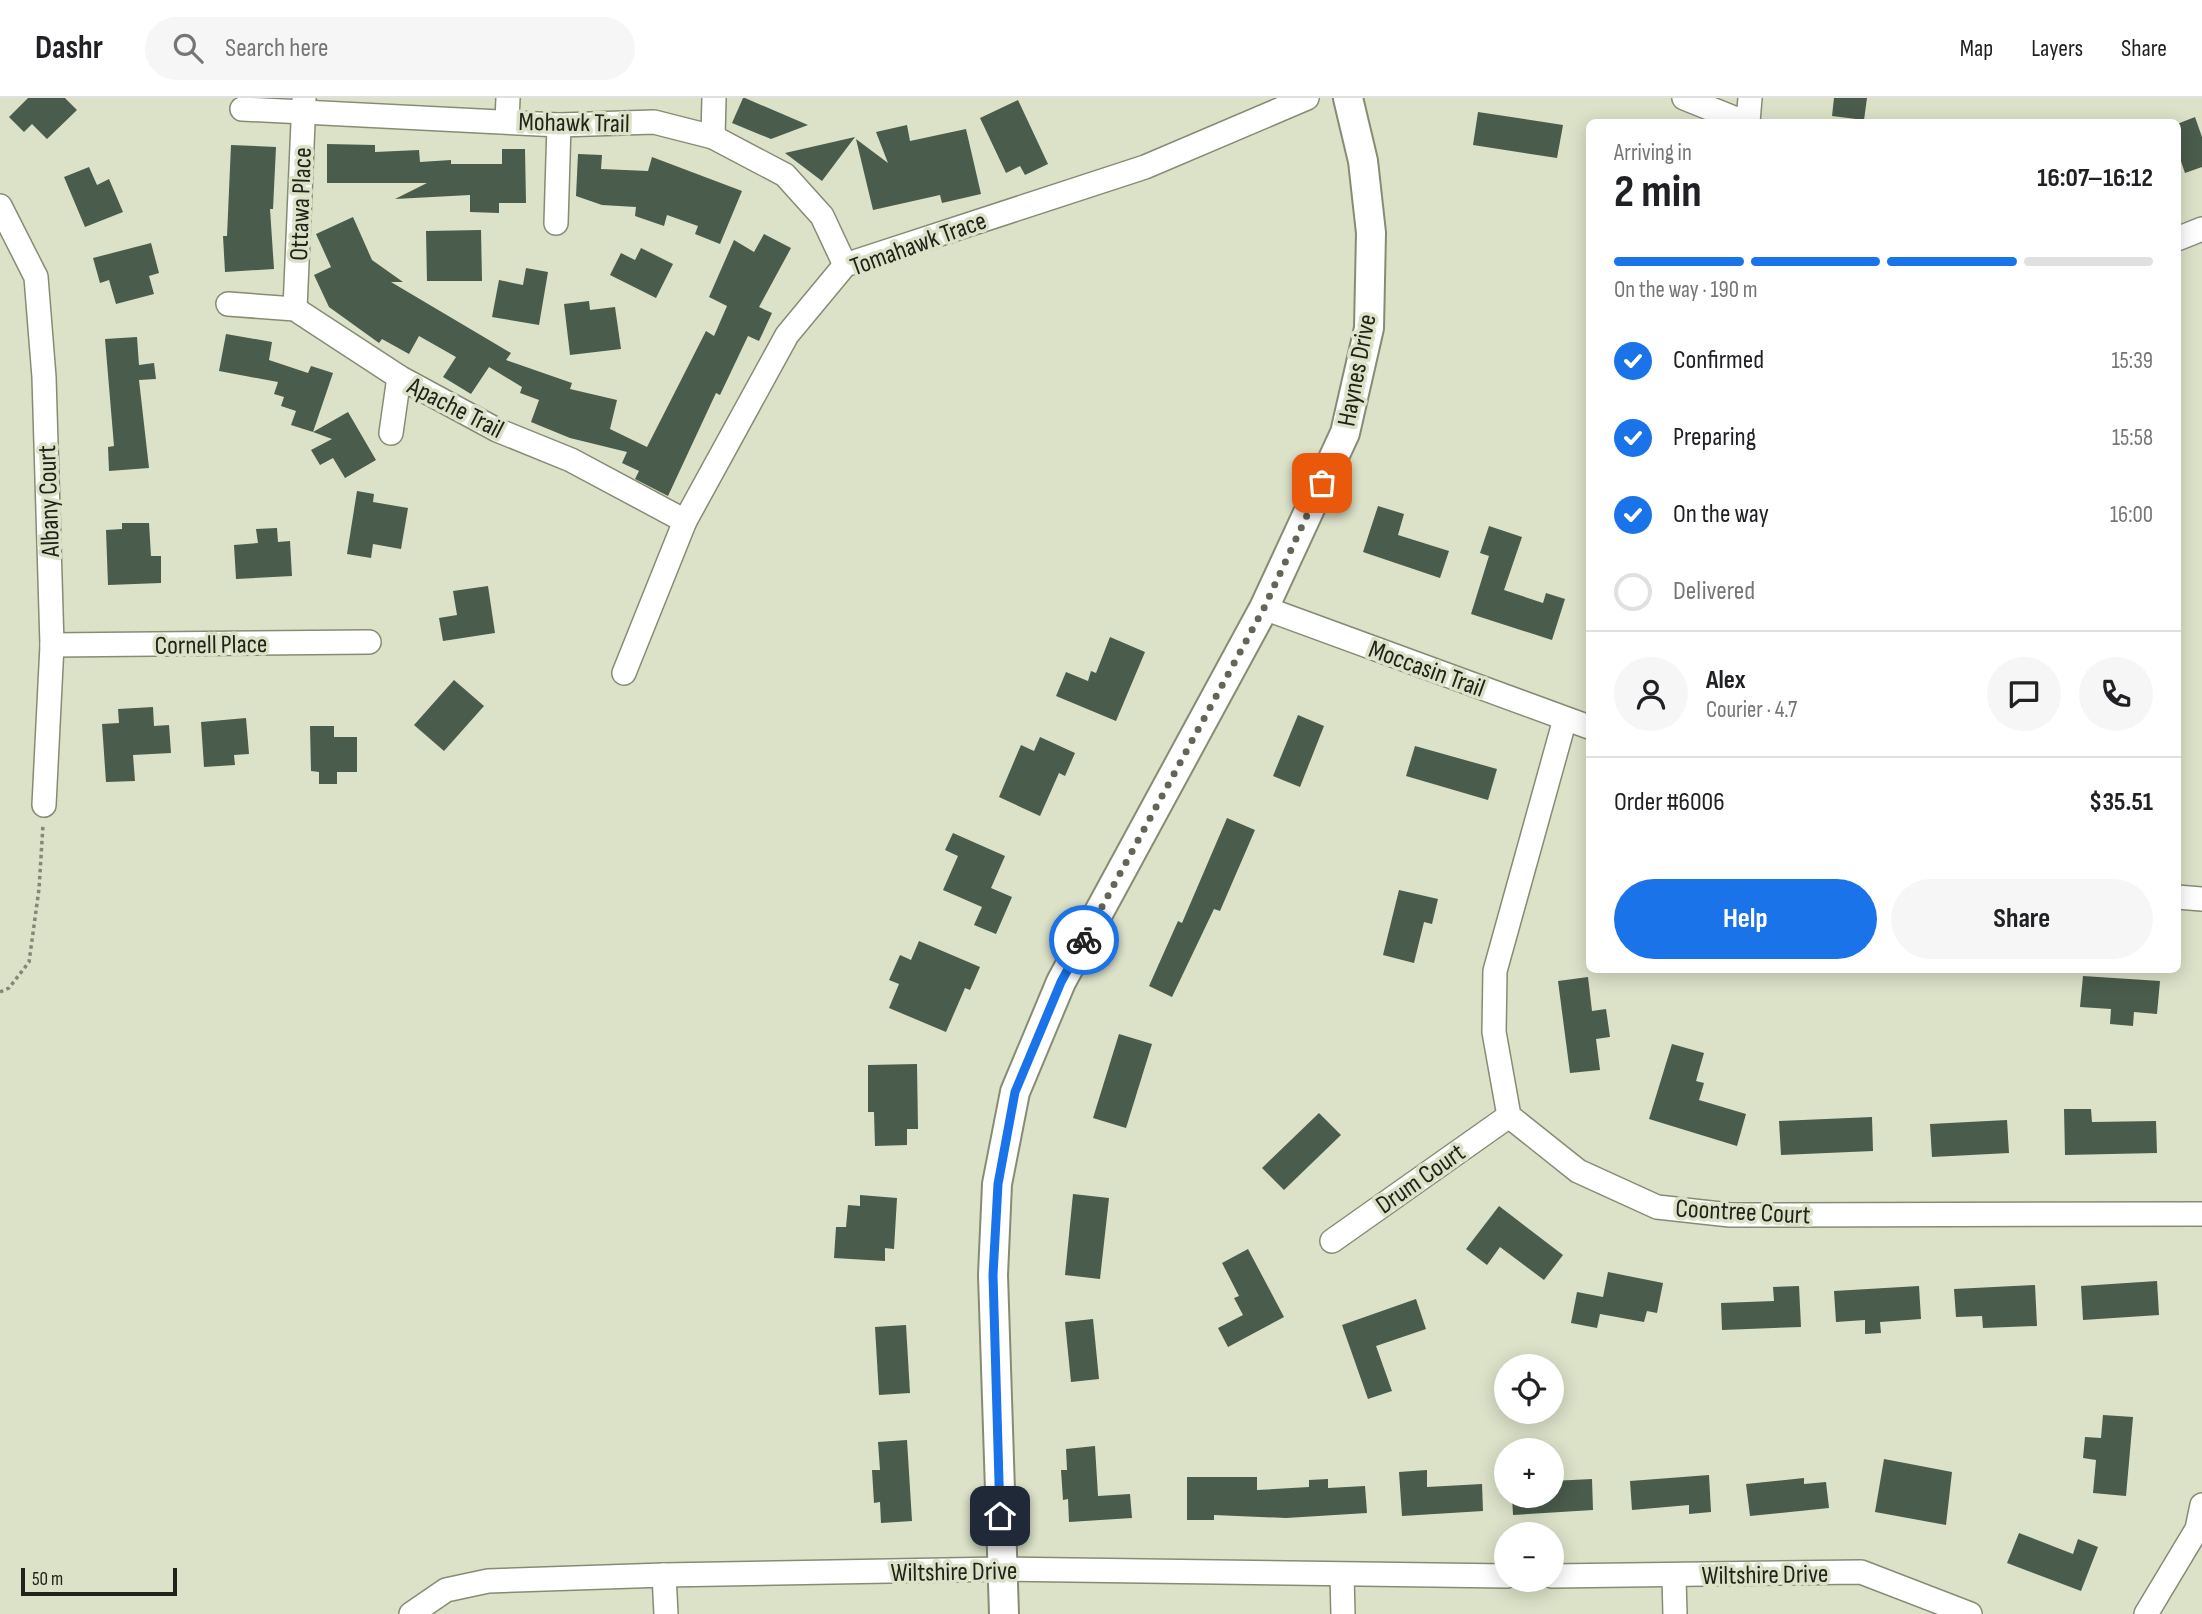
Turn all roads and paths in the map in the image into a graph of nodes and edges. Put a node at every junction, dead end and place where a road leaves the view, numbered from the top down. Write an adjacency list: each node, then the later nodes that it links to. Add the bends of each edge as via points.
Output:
1 (715, 98): 12 (street)
2 (1307, 98): 17 (street, Tomahawk Trace, via 1145,167)
3 (1348, 98): 23 (street, Haynes Drive, via 1363,161 1371,233 1369,328 1345,433)
4 (1684, 98): 9 (street)
5 (1750, 98): 10 (street)
6 (304, 106): 7 (street, Mohawk Trail); 8 (street, Mohawk Trail); 19 (street, Ottawa Place)
7 (242, 109)
8 (507, 109): 11 (street, Mohawk Trail)
9 (1738, 119)
10 (1746, 119)
11 (559, 125): 12 (street, Mohawk Trail, via 654,122); 14 (street)
12 (713, 137): 17 (street, Mohawk Trail, via 785,175 822,216)
13 (0, 206): 25 (street, Albany Court, via 36,277 44,377)
14 (556, 222)
15 (2202, 229): 16 (street)
16 (2181, 237)
17 (845, 265): 22 (street, Tomahawk Trace, via 787,335)
18 (228, 304): 19 (street, Apache Trail)
19 (295, 309): 20 (street, Apache Trail)
20 (399, 377): 21 (street); 22 (street, Apache Trail)
21 (391, 433)
22 (685, 521): 26 (street, Tomahawk Trace)
23 (1264, 608): 27 (street, Moccasin Trail); 37 (street, Haynes Drive, via 1061,982 1015,1092 998,1184 993,1275)
24 (369, 642): 25 (street, Cornell Place)
25 (52, 645): 29 (street, Albany Court)
26 (624, 673)
27 (1565, 719): 28 (street, Moccasin Trail); 33 (street, via 1495,971 1494,1032)
28 (1586, 726)
29 (44, 805): 32 (path, via 29,962 9,988)
30 (2181, 897): 31 (street)
31 (2202, 899)
32 (0, 992)
33 (1509, 1116): 34 (street, Coontree Court, via 1578,1171 1657,1207 1730,1215); 35 (street, Drum Court)
34 (2202, 1214)
35 (1332, 1241)
36 (2202, 1505): 49 (street, via 2197,1529)
37 (1002, 1569): 38 (street, Wiltshire Drive); 39 (street, Wiltshire Drive); 45 (street, Haynes Drive)
38 (664, 1574): 43 (street, Wiltshire Drive, via 488,1581 446,1590); 44 (street)
39 (1342, 1575): 40 (street, Wiltshire Drive); 46 (street)
40 (1494, 1576)
41 (1564, 1576): 42 (street, Wiltshire Drive)
42 (1674, 1577): 47 (street); 48 (street, Wiltshire Drive, via 1861,1572)
43 (411, 1614)
44 (666, 1614)
45 (1004, 1614)
46 (1343, 1614)
47 (1675, 1614)
48 (1970, 1614)
49 (2146, 1614)

